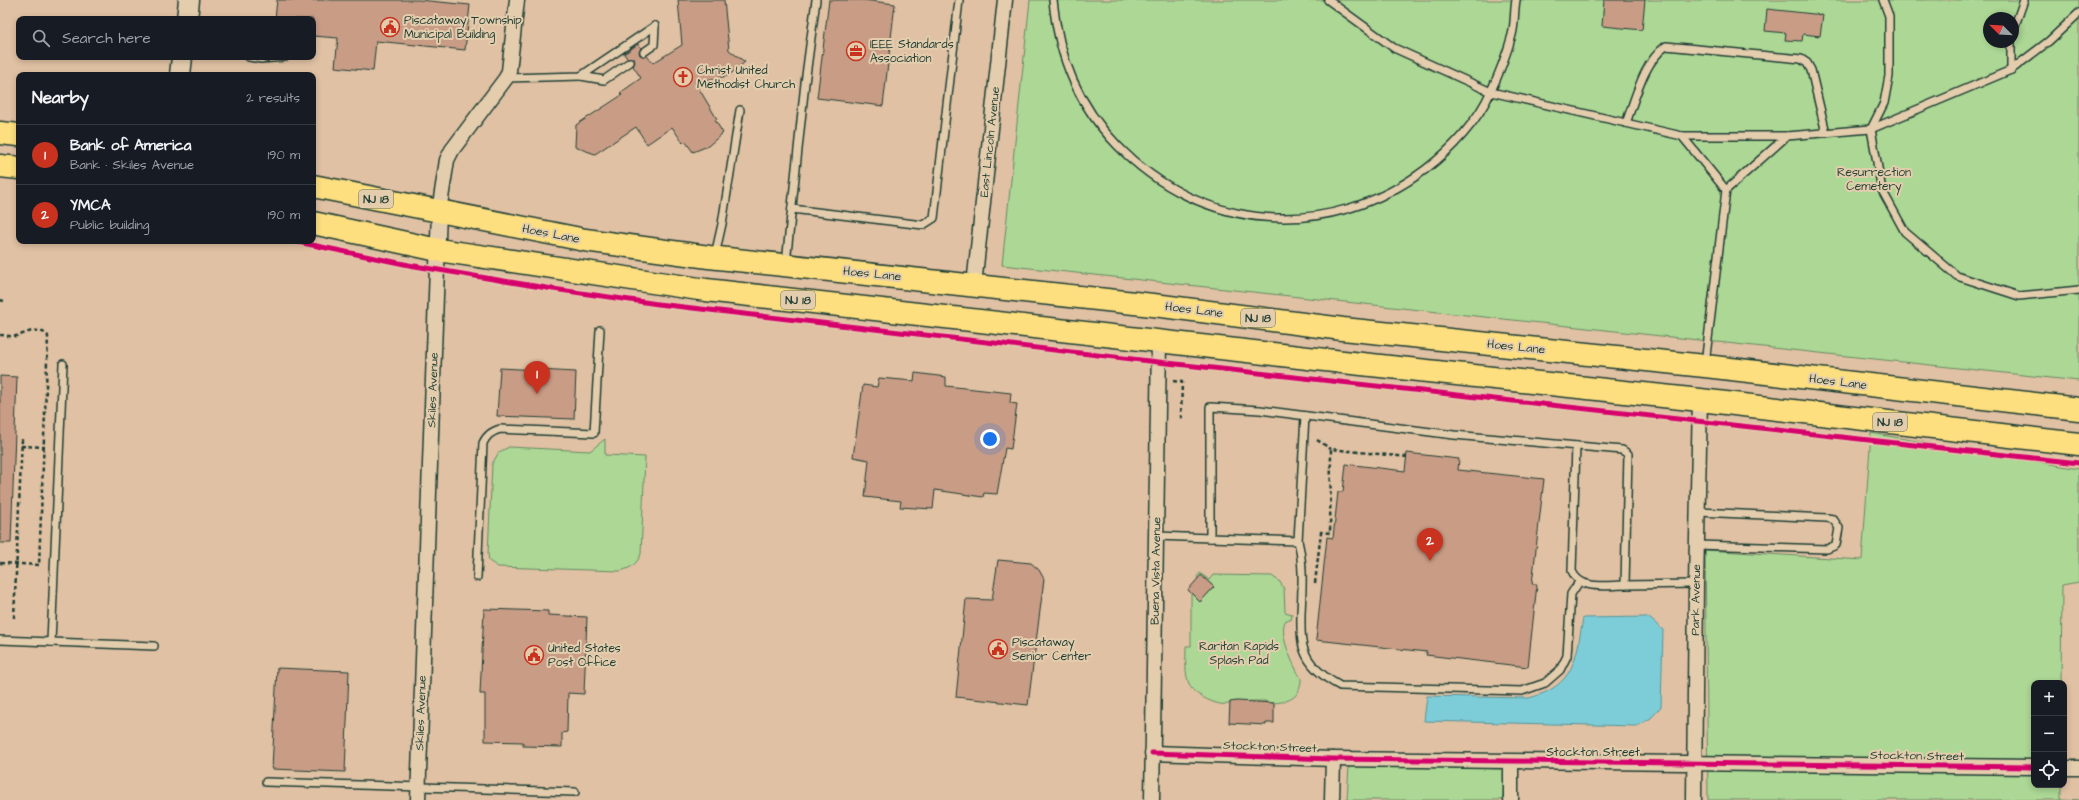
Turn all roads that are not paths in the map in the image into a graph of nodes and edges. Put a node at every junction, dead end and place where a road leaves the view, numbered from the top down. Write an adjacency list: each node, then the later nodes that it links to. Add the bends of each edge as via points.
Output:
1 (189, 0): 13 (street)
2 (517, 0): 21 (street, Skiles Avenue, via 512,61)
3 (816, 0): 35 (lane)
4 (959, 0): 35 (lane, via 934,218 923,225)
5 (1005, 0): 41 (street, East Lincoln Avenue)
6 (1053, 0): 22 (lane, via 1058,35 1071,79 1106,133 1138,165 1170,187 1202,204 1243,215 1297,218 1318,216 1360,206 1387,195 1415,177 1450,148)
7 (1328, 0): 22 (lane, via 1394,48)
8 (1516, 0): 22 (lane, via 1512,35)
9 (1883, 0): 25 (lane, via 1888,16 1889,76 1884,103)
10 (2024, 0): 12 (lane)
11 (2079, 13): 18 (lane, via 2049,41)
12 (2019, 14)
13 (187, 16)
14 (2011, 48): 18 (lane)
15 (644, 52): 20 (lane, via 654,45 655,26)
16 (182, 60): 19 (street)
17 (630, 62): 20 (lane, via 604,80)
18 (2011, 70): 25 (lane)
19 (180, 72)
20 (581, 76): 21 (lane)
21 (506, 78): 36 (street, Skiles Avenue, via 452,150 447,160)
22 (1491, 92): 24 (lane)
23 (740, 110): 39 (lane, via 722,224)
24 (1626, 123): 27 (lane, via 1647,68 1656,53 1666,46 1801,59 1811,70); 29 (lane)
25 (1871, 129): 27 (lane); 42 (lane, via 1882,190 1905,232 1957,276 2019,296)
26 (0, 133): 28 (highway)
27 (1826, 133): 30 (lane)
28 (16, 135)
29 (1682, 136): 30 (lane); 34 (lane)
30 (1787, 136): 34 (lane)
31 (0, 166): 32 (highway)
32 (16, 168)
33 (316, 187): 36 (highway, Hoes Lane / NJ 18)
34 (1726, 190): 46 (lane)
35 (792, 209): 40 (lane)
36 (439, 211): 38 (street, Skiles Avenue); 39 (highway, Hoes Lane / NJ 18, via 585,240)
37 (316, 224): 38 (highway, NJ 18)
38 (438, 250): 44 (highway, NJ 18, via 706,290); 73 (street, Skiles Avenue)
39 (714, 257): 40 (highway, Hoes Lane / NJ 18)
40 (786, 265): 41 (highway, Hoes Lane / NJ 18)
41 (974, 284): 46 (highway, Hoes Lane / NJ 18, via 1343,329)
42 (2079, 290)
43 (600, 330): 57 (lane, via 594,433 500,429 491,432 483,443)
44 (1159, 341): 47 (highway, NJ 18); 53 (street, Buena Vista Avenue)
45 (63, 364): 62 (lane)
46 (1705, 366): 48 (highway, Hoes Lane / NJ 18)
47 (1700, 400): 50 (highway, NJ 18); 52 (street, Park Avenue)
48 (2079, 409)
49 (1305, 416): 51 (lane, via 1454,435); 54 (lane, via 1210,407); 55 (lane)
50 (2079, 444)
51 (1576, 446): 58 (lane, via 1572,571); 60 (lane, via 1622,450 1628,454)
52 (1698, 512): 56 (street, Park Avenue); 56 (lane, via 1826,518 1833,519 1839,528 1836,545 1827,549)
53 (1157, 536): 54 (lane); 64 (street, Buena Vista Avenue)
54 (1210, 538): 55 (lane)
55 (1298, 541): 58 (lane, via 1303,560 1301,627 1304,650 1314,668 1340,686 1522,690 1545,683 1560,670 1567,656 1571,594)
56 (1697, 545): 59 (street, Park Avenue)
57 (477, 577)
58 (1579, 582): 60 (lane, via 1587,585)
59 (1696, 584): 60 (lane); 67 (street, Park Avenue)
60 (1625, 585)
61 (0, 640): 62 (lane)
62 (51, 642): 63 (lane)
63 (154, 646)
64 (1152, 753): 65 (street, Stockton Street); 74 (street, Buena Vista Avenue)
65 (1333, 760): 66 (street, Stockton Street); 75 (street)
66 (1511, 762): 67 (street, Stockton Street); 76 (street)
67 (1695, 762): 68 (street, Stockton Street); 77 (street, Park Avenue)
68 (2031, 767)
69 (2067, 768): 70 (street)
70 (2079, 768)
71 (266, 782): 73 (lane)
72 (575, 792): 73 (lane)
73 (418, 793)
74 (1152, 800)
75 (1332, 800)
76 (1511, 800)
77 (1694, 800)

